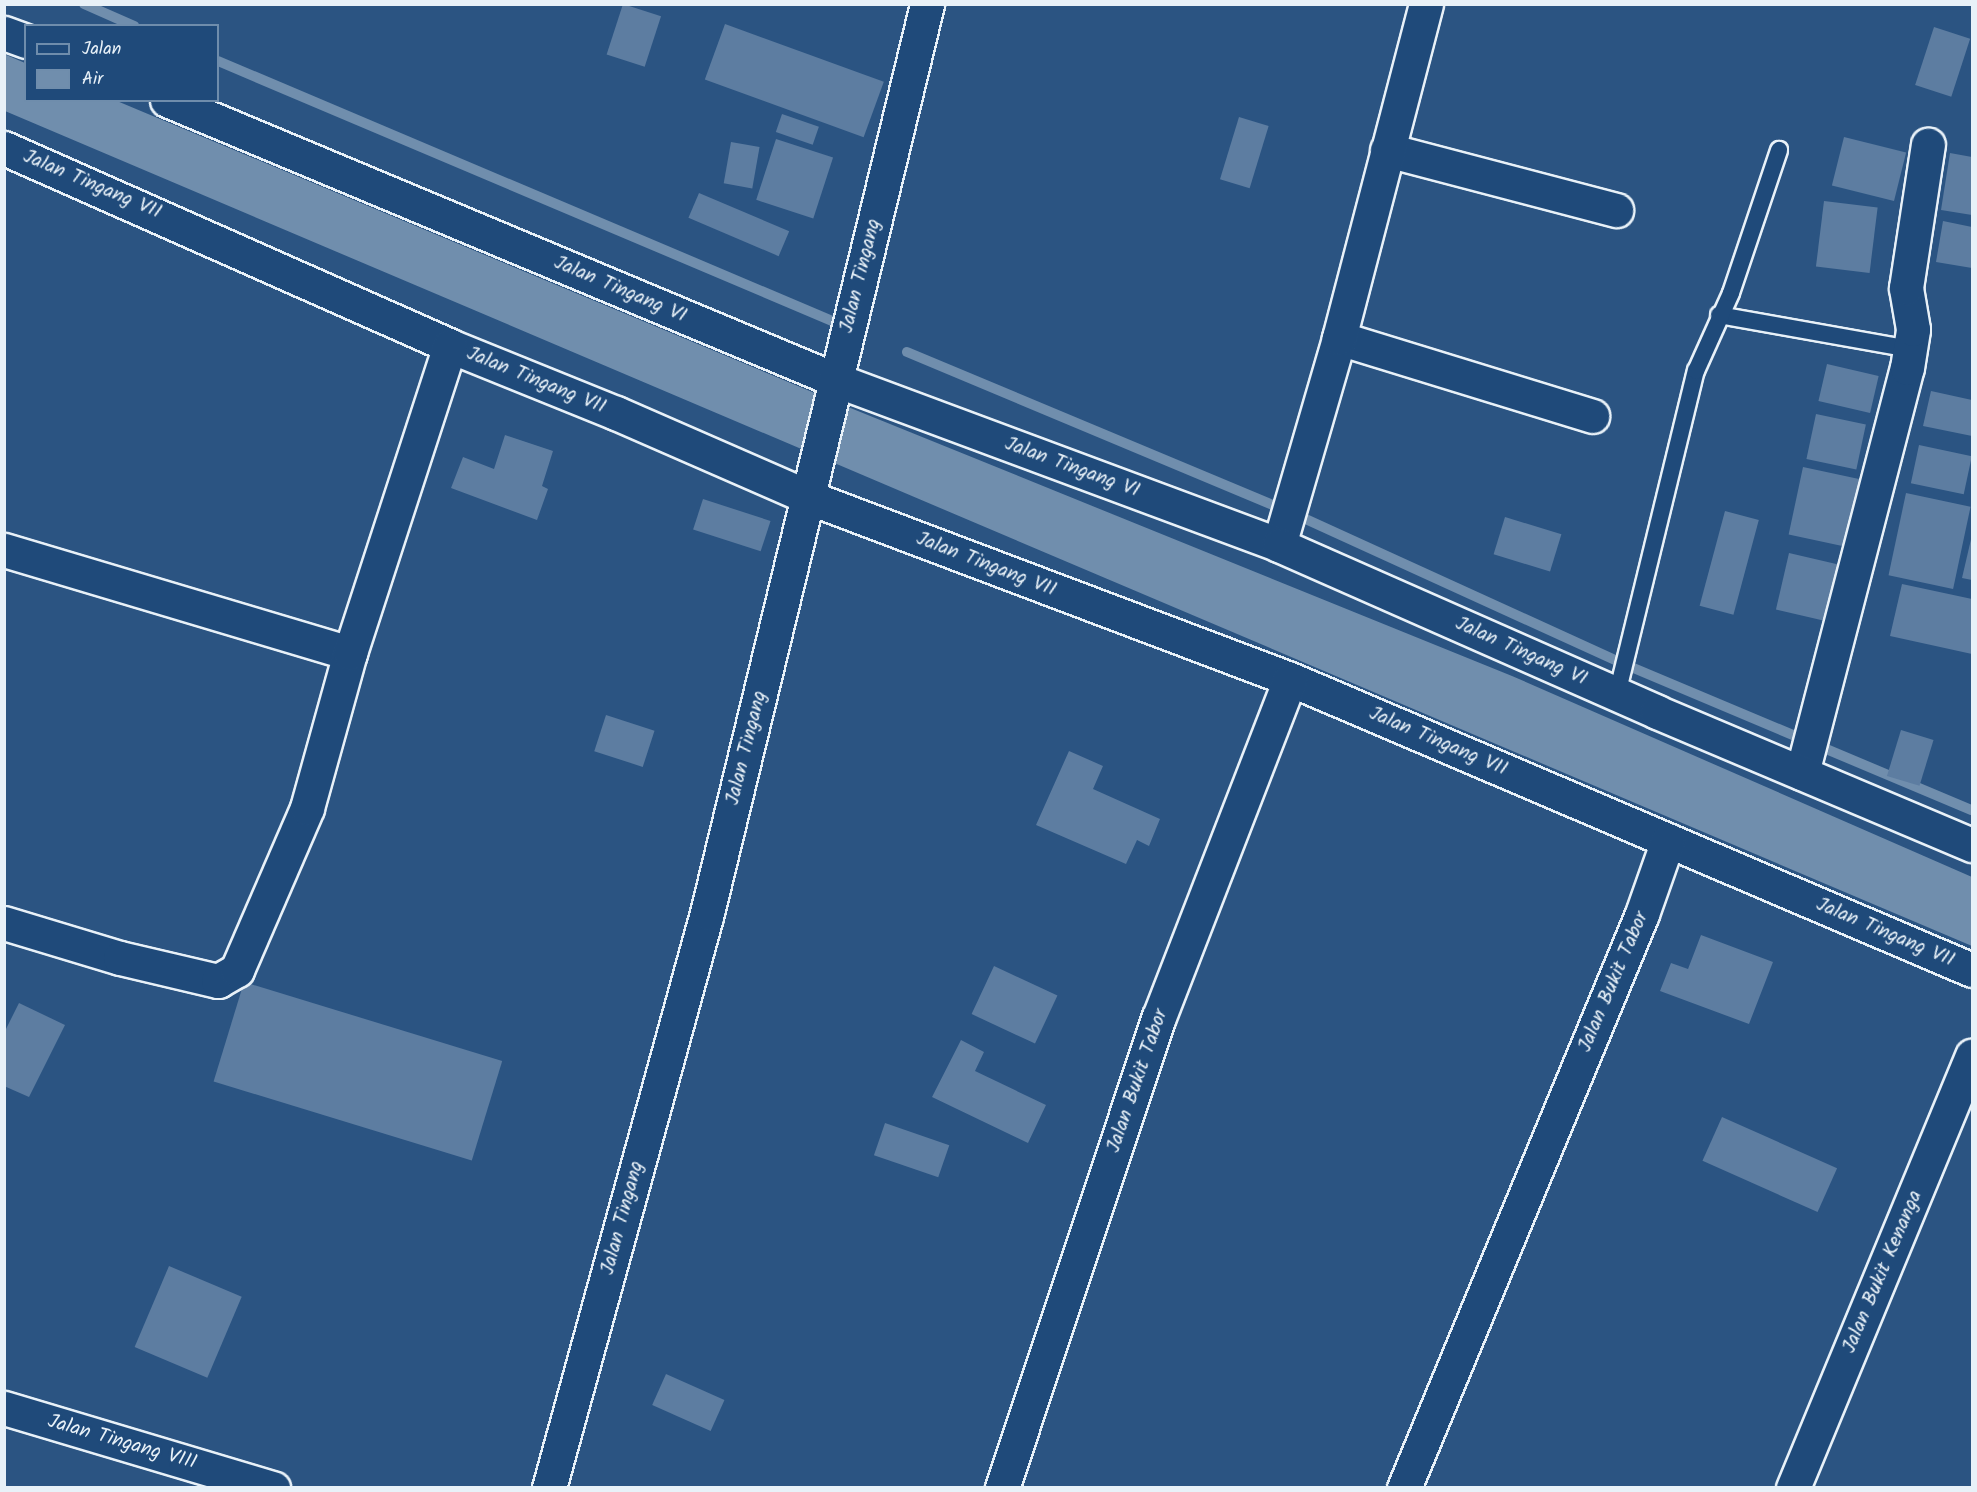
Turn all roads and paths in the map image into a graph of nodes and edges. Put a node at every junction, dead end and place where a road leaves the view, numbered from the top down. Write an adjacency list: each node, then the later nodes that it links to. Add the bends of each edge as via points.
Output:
1 (927, 4): 15 (street, Jalan Tingang)
2 (1426, 4): 8 (street)
3 (4, 33): 4 (street)
4 (24, 40)
5 (172, 102): 15 (street, Jalan Tingang VI)
6 (1928, 145): 14 (street, via 1905,288 1913,329)
7 (4, 148): 13 (street, Jalan Tingang VII)
8 (1387, 150): 10 (street); 12 (street)
9 (1779, 150): 11 (lane, via 1731,293)
10 (1616, 210)
11 (1719, 315): 14 (lane); 22 (lane, via 1696,371)
12 (1340, 338): 16 (street); 18 (street)
13 (450, 346): 17 (street, Jalan Tingang VII); 20 (street)
14 (1910, 349): 23 (street)
15 (834, 390): 17 (street, Jalan Tingang); 18 (street, Jalan Tingang VI)
16 (1592, 416)
17 (808, 497): 21 (street, Jalan Tingang VII); 31 (street, Jalan Tingang, via 707,913)
18 (1279, 545): 22 (street, Jalan Tingang VI)
19 (4, 550): 20 (street)
20 (350, 653): 26 (street, via 307,808 237,970 230,976 218,981 196,976)
21 (1290, 679): 24 (street, Jalan Tingang VII); 32 (street, Jalan Bukit Tabor, via 1159,1017)
22 (1617, 694): 23 (street, Jalan Tingang VI)
23 (1802, 773): 25 (street, Jalan Tingang VI)
24 (1668, 840): 27 (street, Jalan Tingang VII); 33 (street, Jalan Bukit Tabor, via 1642,914)
25 (1972, 845)
26 (4, 923)
27 (1972, 970)
28 (1972, 1056): 34 (street, Jalan Bukit Kenanga)
29 (4, 1408): 30 (street, Jalan Tingang VIII)
30 (273, 1488)
31 (549, 1488)
32 (1002, 1488)
33 (1404, 1488)
34 (1793, 1488)

